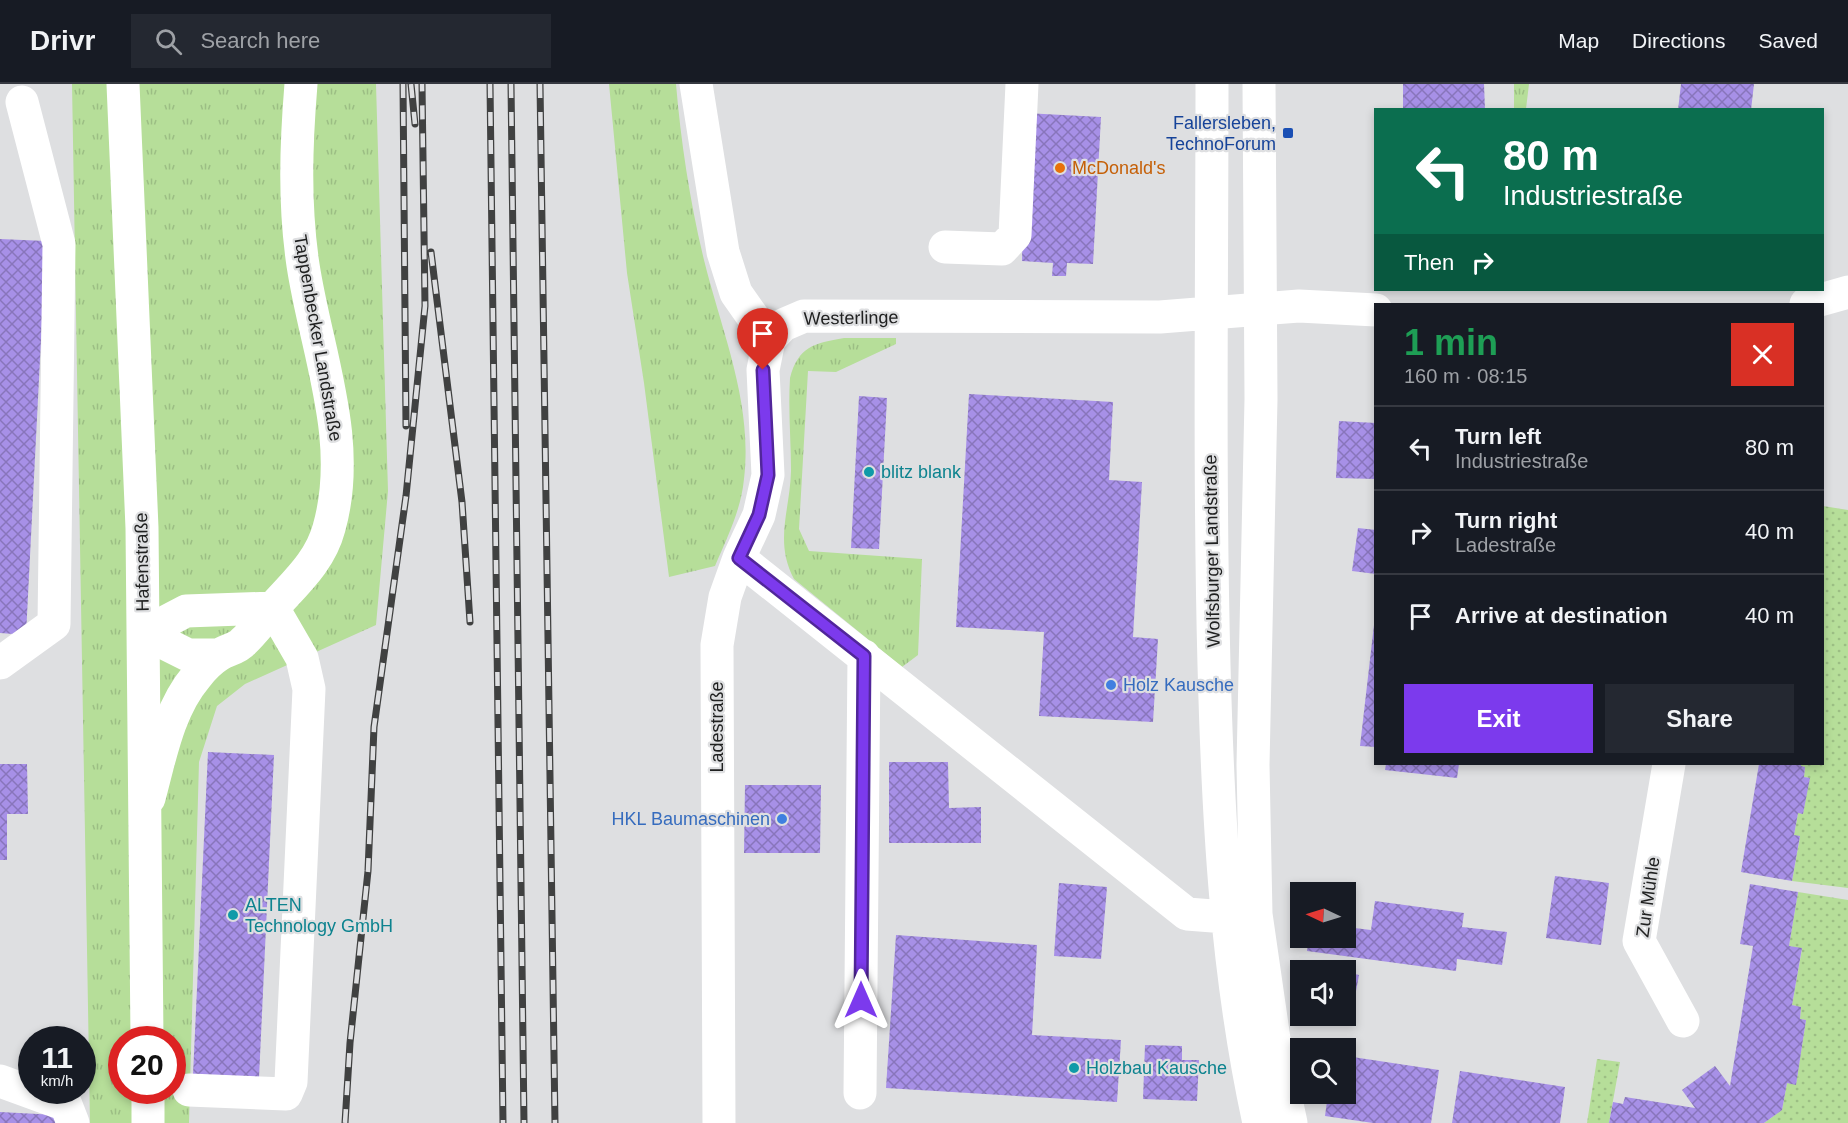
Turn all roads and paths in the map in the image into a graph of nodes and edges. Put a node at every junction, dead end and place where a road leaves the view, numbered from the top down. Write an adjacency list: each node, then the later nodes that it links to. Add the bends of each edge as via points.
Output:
1 (123, 84): 17 (street, Hafenstraße)
2 (301, 84): 16 (street, Tappenbecker Landstraße, via 295,186 298,223 316,340 330,392 338,487 329,530 314,564)
3 (696, 84): 14 (street, via 723,252 736,293)
4 (1022, 84): 8 (street, via 1015,235 1002,249)
5 (1212, 84): 13 (street, Wolfsburger Landstraße)
6 (1259, 84): 11 (street)
7 (22, 102): 20 (street, via 59,244 54,624)
8 (945, 247)
9 (1848, 292): 10 (street)
10 (1810, 303)
11 (1261, 309): 12 (street, Westerlinge, via 1299,306); 13 (street, Westerlinge); 34 (street, via 1254,765 1256,914 1276,1053)
12 (1374, 310)
13 (1212, 313): 14 (street, Westerlinge, via 1052,318 804,316 783,325); 23 (street, Wolfsburger Landstraße, via 1210,534)
14 (769, 340): 15 (street, Ladestraße, via 763,370 768,475 759,515)
15 (739, 558): 19 (street); 32 (street, Ladestraße, via 725,597 717,645)
16 (273, 608): 17 (street, via 186,611); 18 (street, Tappenbecker Landstraße, via 241,644); 27 (street, via 302,658 309,689 291,1082 286,1094)
17 (144, 633): 18 (street, Tappenbecker Landstraße, via 188,655); 22 (street, Hafenstraße)
18 (218, 655): 22 (street, Tappenbecker Landstraße, via 182,698 169,728)
19 (864, 656): 23 (street, via 1187,914); 28 (street)
20 (0, 663)
21 (1669, 765): 24 (street, Zur Mühle, via 1640,941)
22 (147, 805): 25 (street, Hafenstraße)
23 (1226, 917): 33 (street, Wolfsburger Landstraße)
24 (1683, 1021)
25 (147, 1026)
26 (0, 1081): 30 (street, via 66,1105)
27 (189, 1090)
28 (860, 1093)
29 (148, 1104): 31 (street)
30 (73, 1123)
31 (148, 1123)
32 (719, 1123)
33 (1259, 1123)
34 (1291, 1123)

